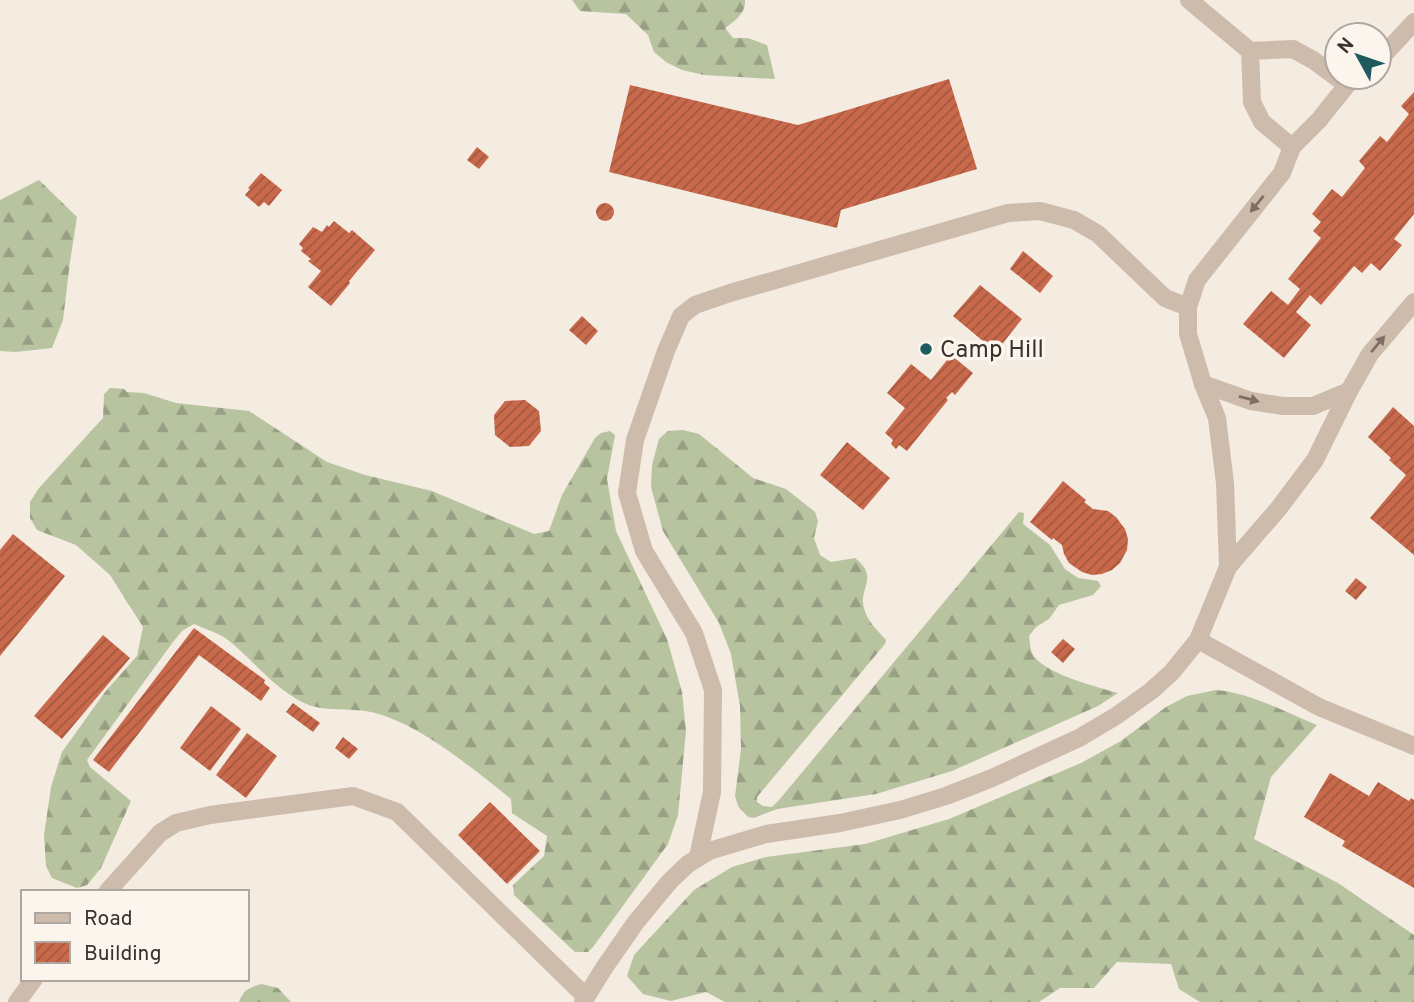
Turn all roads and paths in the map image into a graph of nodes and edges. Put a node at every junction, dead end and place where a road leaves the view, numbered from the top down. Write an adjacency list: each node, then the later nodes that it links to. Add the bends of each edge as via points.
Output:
1 (1189, 0): 4 (street)
2 (1414, 22): 3 (street)
3 (1393, 45)
4 (1250, 51): 5 (street, via 1293,50); 7 (street, via 1252,102 1262,122)
5 (1323, 65)
6 (1344, 91): 7 (street)
7 (1292, 147): 9 (street, one-way to 9, via 1282,173 1196,280)
8 (1414, 302): 11 (street, one-way to 8, via 1370,354)
9 (1188, 307): 10 (street, via 1188,334); 15 (street, via 1165,298 1098,234 1074,220 1040,211 1008,213 730,293 695,305 681,316 635,440 626,493 645,551 694,633 713,690 712,792)
10 (1203, 384): 11 (street, one-way to 11, via 1251,401 1283,406 1313,406); 12 (street, via 1217,418)
11 (1349, 391): 12 (street, via 1315,460)
12 (1228, 567): 13 (street)
13 (1198, 640): 14 (street, via 1319,707); 15 (street, via 1162,682 1116,716 1003,774 900,810 766,834)
14 (1414, 746)
15 (698, 857): 18 (street, via 653,901)
16 (109, 890): 18 (street, via 160,833 176,822 353,796 397,812)
17 (32, 981): 19 (street)
18 (585, 999)
19 (16, 1002)

